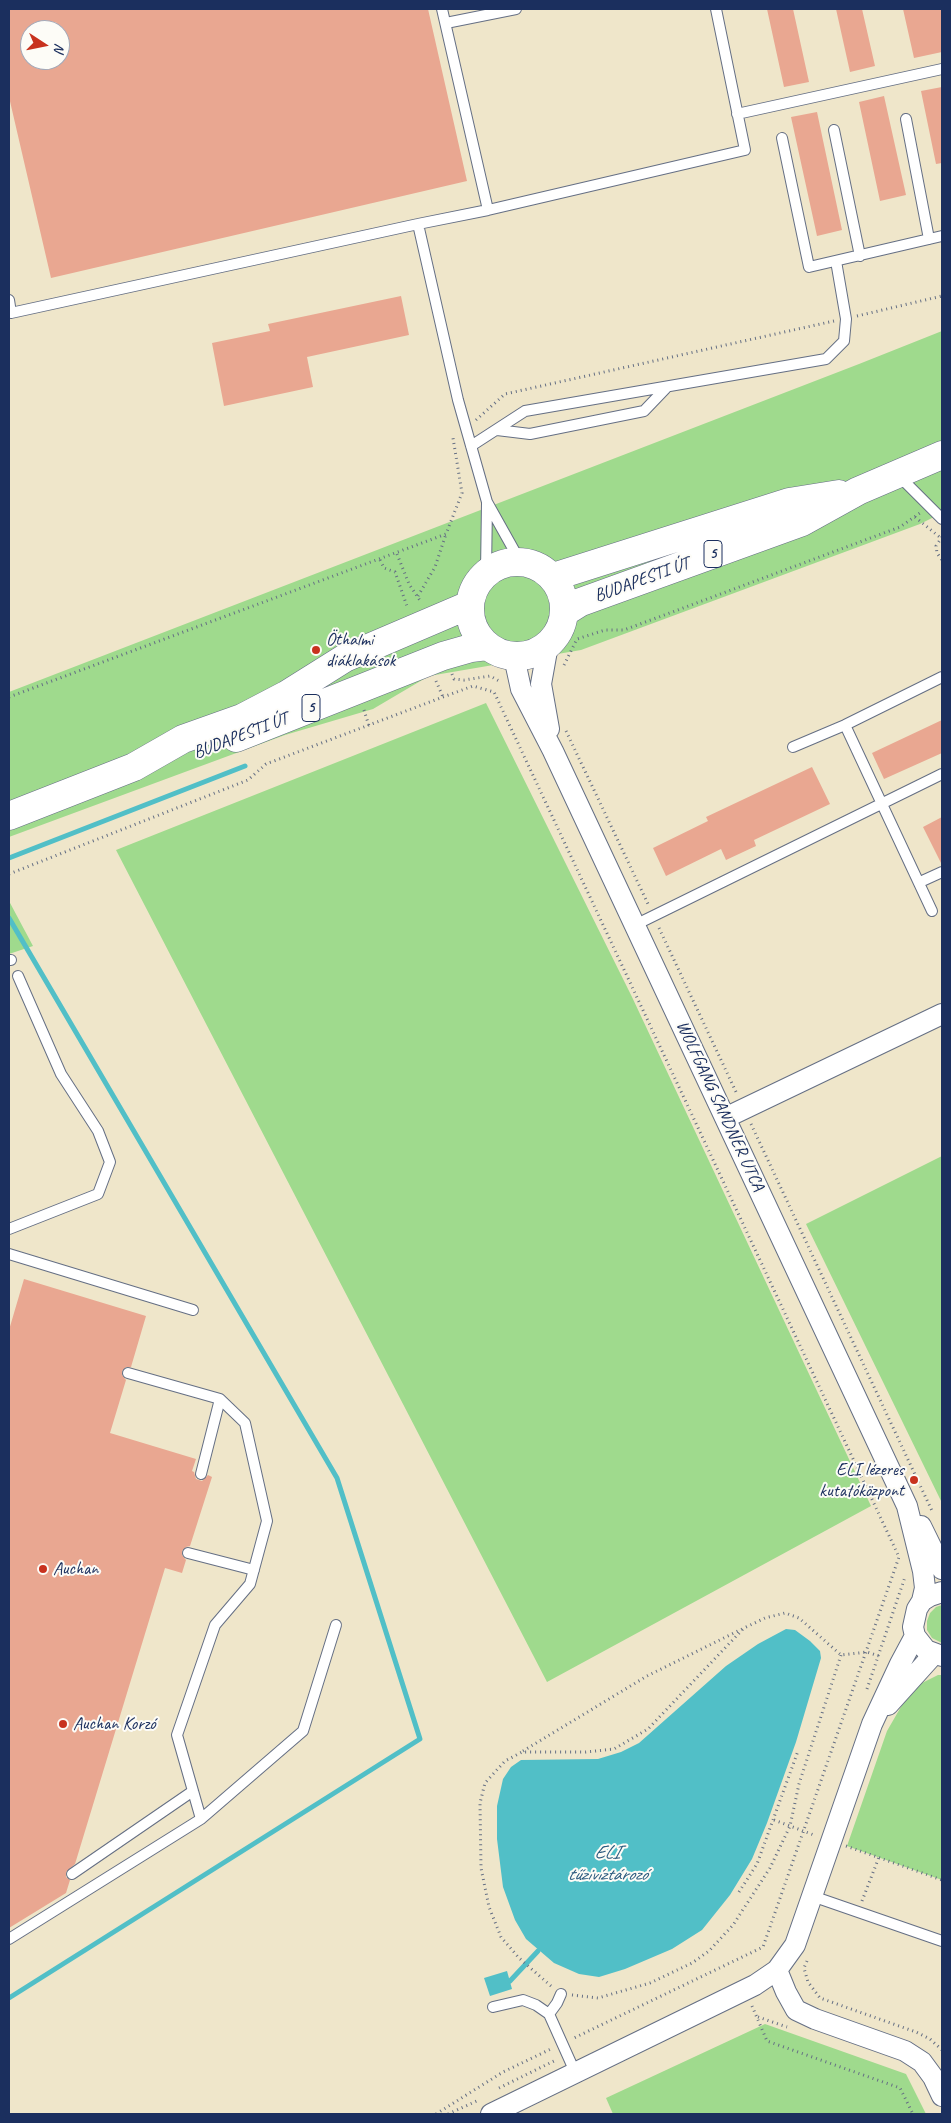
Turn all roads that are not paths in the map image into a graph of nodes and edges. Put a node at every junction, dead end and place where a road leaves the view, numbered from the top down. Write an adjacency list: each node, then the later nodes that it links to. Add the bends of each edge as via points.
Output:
1 (442, 9): 4 (lane)
2 (516, 9): 4 (lane)
3 (716, 9): 6 (lane)
4 (446, 23): 10 (lane)
5 (942, 69): 6 (lane)
6 (737, 114): 10 (lane, via 745,150)
7 (906, 119): 13 (lane)
8 (834, 130): 14 (lane)
9 (782, 138): 15 (lane, via 809,267)
10 (488, 210): 11 (lane)
11 (418, 224): 17 (lane); 20 (lane)
12 (942, 236): 13 (lane)
13 (929, 239): 14 (lane)
14 (860, 256): 15 (lane)
15 (836, 261): 18 (lane, via 846,319 844,341 826,359)
16 (9, 300): 17 (lane)
17 (10, 313)
18 (668, 387): 19 (lane, via 525,412); 19 (lane, via 644,411 530,434)
19 (497, 430): 20 (lane)
20 (470, 446): 24 (lane)
21 (942, 455): 22 (main road, BUDAPESTI ÚT / 5)
22 (898, 474): 23 (main road, BUDAPESTI ÚT / 5); 25 (lane)
23 (858, 491): 28 (main road, BUDAPESTI ÚT / 5, via 789,502); 30 (main road, BUDAPESTI ÚT / 5, via 802,522 580,602)
24 (487, 502): 26 (lane); 27 (lane)
25 (942, 519)
26 (520, 561): 27 (main road, via 502,563); 28 (main road, via 538,566)
27 (486, 572): 29 (main road, via 474,587)
28 (553, 577): 30 (main road, via 562,594)
29 (469, 606): 32 (main road, via 473,628); 38 (main road, BUDAPESTI ÚT / 5, via 419,618 242,718 183,739)
30 (565, 612): 31 (main road, via 560,630)
31 (548, 645): 33 (main road, via 532,654); 37 (street, WOLFGANG SANDNER UTCA, via 541,684)
32 (487, 646): 33 (main road); 38 (main road, BUDAPESTI ÚT / 5, via 471,648 439,667 186,758)
33 (514, 656): 37 (street, WOLFGANG SANDNER UTCA, via 521,689)
34 (942, 677): 35 (lane)
35 (845, 725): 36 (lane); 40 (lane)
36 (793, 747)
37 (552, 750): 45 (street, WOLFGANG SANDNER UTCA)
38 (134, 767): 41 (main road, BUDAPESTI ÚT / 5)
39 (942, 774): 40 (lane)
40 (882, 803): 43 (lane); 45 (lane)
41 (9, 816)
42 (942, 872): 43 (lane)
43 (920, 882): 44 (lane)
44 (932, 911)
45 (635, 925): 48 (street, WOLFGANG SANDNER UTCA)
46 (18, 976): 49 (lane, via 61,1074 98,1131 110,1162 98,1194)
47 (942, 1014): 48 (street)
48 (726, 1118): 55 (street, WOLFGANG SANDNER UTCA)
49 (9, 1229)
50 (9, 1254): 51 (lane)
51 (193, 1310)
52 (128, 1373): 53 (lane)
53 (220, 1399): 54 (lane); 58 (lane, via 245,1424 267,1521)
54 (201, 1474)
55 (907, 1506): 57 (street); 60 (street, via 923,1571 925,1588)
56 (188, 1553): 58 (lane)
57 (942, 1569)
58 (254, 1570): 65 (lane, via 250,1584 215,1624 177,1735)
59 (942, 1592): 60 (street)
60 (922, 1601): 62 (street, via 914,1618)
61 (336, 1625): 66 (lane, via 303,1731)
62 (915, 1636): 63 (street, via 926,1650); 64 (street)
63 (938, 1655): 64 (street)
64 (872, 1724): 68 (street)
65 (193, 1791): 66 (lane); 67 (lane)
66 (201, 1819): 69 (lane)
67 (72, 1874)
68 (812, 1896): 70 (lane); 71 (street, via 795,1945)
69 (9, 1940)
70 (942, 1941)
71 (778, 1970): 75 (street, via 755,1985); 76 (street, via 796,2010 905,2051)
72 (560, 1994): 74 (lane, via 558,2003)
73 (493, 2007): 74 (lane, via 523,2000)
74 (549, 2014): 75 (lane)
75 (571, 2063): 78 (street, via 519,2099)
76 (938, 2073): 77 (street)
77 (942, 2096)
78 (486, 2106)

